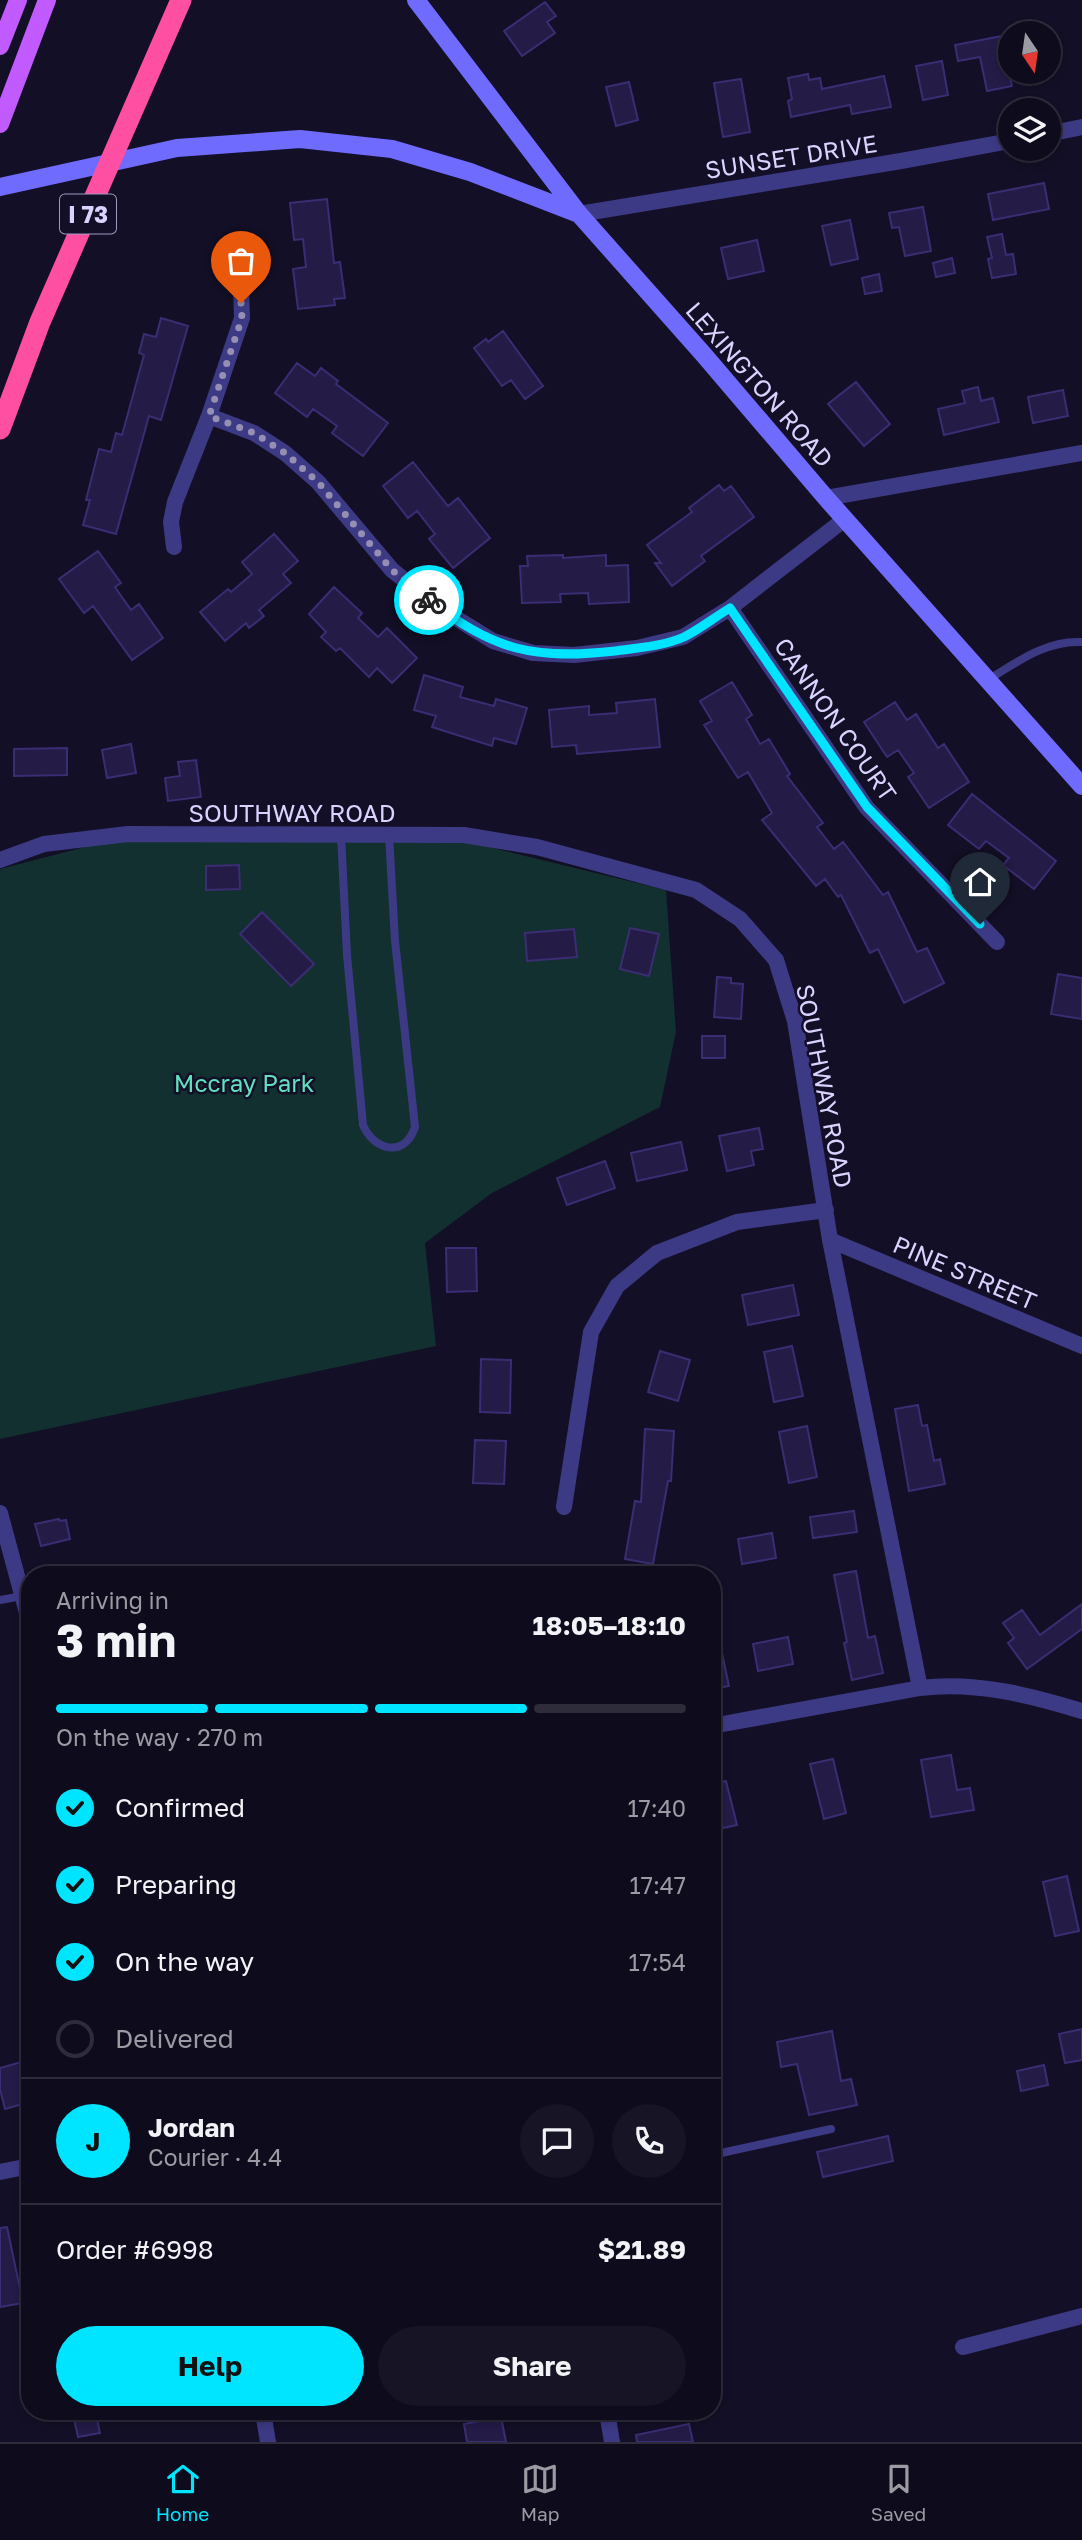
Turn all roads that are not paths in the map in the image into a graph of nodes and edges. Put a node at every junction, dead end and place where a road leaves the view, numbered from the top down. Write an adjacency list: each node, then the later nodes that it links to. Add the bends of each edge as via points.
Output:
1 (18, 0): 5 (main road)
2 (47, 0): 6 (main road)
3 (181, 0): 14 (highway, I 73, via 40,322)
4 (416, 0): 11 (main road, LEXINGTON ROAD)
5 (0, 46)
6 (0, 124)
7 (1082, 127): 8 (street)
8 (1061, 131)
9 (998, 143): 11 (street, SUNSET DRIVE)
10 (0, 187): 11 (main road, via 177,148 300,139 392,149 470,172)
11 (579, 214): 16 (main road, LEXINGTON ROAD)
12 (232, 257): 13 (street, via 241,288 242,318)
13 (209, 416): 18 (street, via 175,502 171,522); 19 (street, via 254,433 285,453 318,482 392,570 438,607 494,641 533,653 574,655 637,648 683,637)
14 (0, 429)
15 (1082, 453): 16 (street)
16 (826, 498): 17 (main road, LEXINGTON ROAD)
17 (845, 519): 19 (street); 21 (main road, LEXINGTON ROAD)
18 (174, 547)
19 (730, 608): 26 (street, CANNON COURT, via 867,807)
20 (1082, 642): 21 (lane, via 1033,652)
21 (988, 680): 22 (main road, LEXINGTON ROAD)
22 (1082, 786)
23 (341, 835): 24 (street, SOUTHWAY ROAD); 24 (lane, via 363,1125 375,1142 396,1147 406,1143 415,1127 394,940); 25 (street, SOUTHWAY ROAD, via 128,834 44,844)
24 (389, 835): 27 (street, SOUTHWAY ROAD, via 464,835 537,847 696,890 740,919 776,960 795,1021)
25 (0, 860)
26 (997, 942)
27 (826, 1210): 28 (street, SOUTHWAY ROAD); 30 (street, via 737,1222 656,1253 617,1286 591,1332)
28 (830, 1240): 29 (street, PINE STREET); 35 (street, SOUTHWAY ROAD)
29 (1082, 1346)
30 (564, 1507)
31 (0, 1513): 32 (street)
32 (21, 1592)
33 (21, 1596): 34 (lane)
34 (0, 1600)
35 (920, 1688): 36 (street, via 953,1685 1002,1691); 37 (street)
36 (1082, 1710)
37 (721, 1724)
38 (831, 2129): 39 (lane)
39 (721, 2153)
40 (21, 2168): 41 (street)
41 (0, 2172)
42 (1082, 2316): 43 (street)
43 (963, 2347)
44 (264, 2420): 46 (street)
45 (608, 2420): 47 (street)
46 (268, 2442)
47 (612, 2442)

